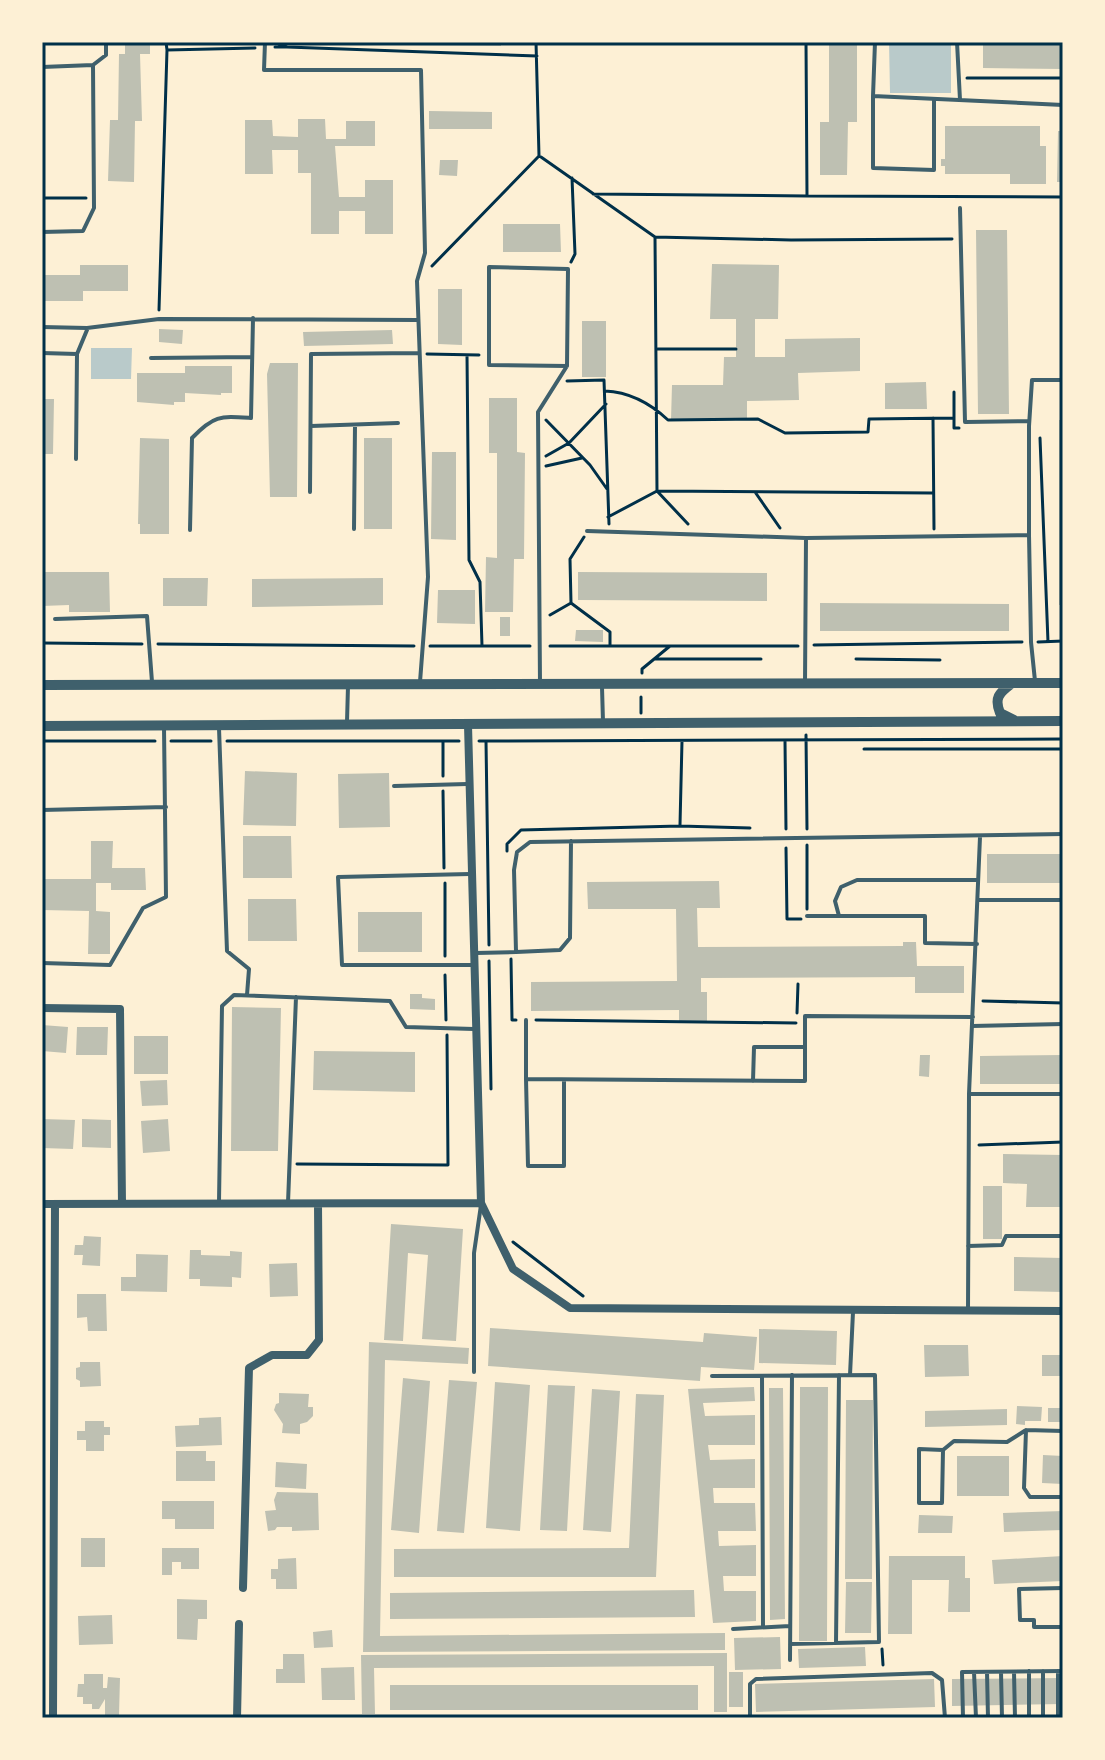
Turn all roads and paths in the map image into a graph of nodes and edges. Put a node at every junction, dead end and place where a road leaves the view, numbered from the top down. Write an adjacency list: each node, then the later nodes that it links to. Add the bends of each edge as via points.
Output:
1 (106, 42): 11 (lane, via 106,55)
2 (166, 42): 9 (path)
3 (274, 42): 8 (path)
4 (536, 42): 10 (path)
5 (875, 42): 15 (lane)
6 (957, 42): 13 (lane)
7 (265, 45): 8 (path); 9 (path); 32 (lane, via 264,70 421,70 425,253)
8 (287, 47): 10 (path)
9 (167, 50): 34 (path)
10 (537, 56): 20 (path)
11 (93, 65): 12 (lane); 26 (lane)
12 (42, 67)
13 (959, 78): 14 (path); 17 (lane)
14 (1063, 78)
15 (873, 96): 16 (lane); 16 (lane, via 873,168 934,170)
16 (934, 99): 17 (lane)
17 (960, 100): 18 (lane)
18 (1063, 105)
19 (42, 112): 21 (lane)
20 (539, 156): 22 (path); 32 (path)
21 (42, 172)
22 (572, 178): 23 (path); 31 (path, via 575,254)
23 (593, 194): 24 (path); 30 (path)
24 (807, 196)
25 (42, 198): 26 (path)
26 (94, 198): 29 (lane, via 83,231)
27 (960, 208): 58 (lane, via 965,422)
28 (953, 226): 30 (path, via 952,241)
29 (42, 232)
30 (655, 237): 38 (path)
31 (568, 269): 44 (lane, via 489,267); 47 (lane)
32 (417, 281): 35 (lane)
33 (253, 318): 34 (lane); 35 (lane); 45 (lane)
34 (159, 319): 37 (lane)
35 (418, 320): 41 (lane)
36 (42, 327): 37 (lane)
37 (87, 328): 42 (lane)
38 (658, 349): 39 (path); 53 (path)
39 (736, 349)
40 (42, 353): 42 (lane)
41 (419, 353): 43 (path); 60 (lane, via 311,354); 91 (lane, via 428,577)
42 (77, 354): 64 (lane)
43 (467, 355): 44 (path); 92 (path, via 469,560 480,582)
44 (490, 355): 47 (lane, via 489,365)
45 (252, 357): 46 (lane); 74 (lane, via 251,418 209,420 192,438)
46 (151, 358)
47 (567, 366): 49 (lane)
48 (1063, 380): 58 (lane, via 1032,380)
49 (559, 381): 51 (path, via 604,380); 54 (lane)
50 (954, 388): 56 (path)
51 (605, 391): 52 (path); 53 (path, via 623,392)
52 (606, 404): 62 (path); 67 (path)
53 (658, 410): 55 (path, via 668,420 758,419 785,433 868,432 869,419); 68 (path)
54 (538, 412): 62 (path); 65 (lane)
55 (933, 418): 56 (path); 71 (path)
56 (954, 418): 61 (path, via 954,428)
57 (398, 423): 59 (lane)
58 (1029, 423): 78 (lane); 87 (path, via 1039,426)
59 (355, 425): 60 (lane); 73 (lane)
60 (311, 426): 69 (lane)
61 (970, 428)
62 (569, 443): 63 (path); 65 (path)
63 (583, 458): 66 (path); 67 (path)
64 (76, 459)
65 (538, 460): 66 (lane)
66 (538, 468): 84 (lane)
67 (608, 490): 72 (path)
68 (657, 491): 70 (path); 72 (path); 77 (path)
69 (310, 492)
70 (755, 492): 71 (path); 79 (path)
71 (932, 493): 80 (path)
72 (608, 517): 76 (path)
73 (354, 529)
74 (190, 530)
75 (587, 531): 76 (lane); 82 (path, via 570,559)
76 (609, 532): 77 (lane)
77 (698, 535): 79 (lane)
78 (1029, 535): 80 (lane); 86 (lane)
79 (786, 537): 81 (lane)
80 (934, 537): 81 (lane)
81 (806, 538): 94 (lane)
82 (571, 603): 84 (path); 90 (path, via 610,632)
83 (55, 619): 89 (lane, via 147,616)
84 (539, 622): 93 (lane)
85 (1063, 641): 87 (path)
86 (1031, 642): 87 (path); 94 (path); 102 (lane)
87 (1048, 642)
88 (42, 643): 89 (path)
89 (149, 644): 91 (path); 104 (lane)
90 (610, 645): 93 (path); 94 (path)
91 (423, 646): 92 (path); 106 (lane)
92 (482, 646): 93 (path)
93 (540, 646): 99 (lane)
94 (805, 646): 100 (lane)
95 (654, 659): 96 (path)
96 (761, 659)
97 (856, 659): 98 (path)
98 (940, 660)
99 (540, 683): 106 (street); 107 (street)
100 (805, 683): 101 (street); 107 (street)
101 (1012, 683): 102 (street); 110 (street, via 999,692 996,702 1000,713)
102 (1035, 683): 103 (street)
103 (1063, 683)
104 (152, 684): 105 (street); 108 (street)
105 (348, 684): 106 (street); 113 (lane)
106 (420, 684)
107 (601, 684): 111 (lane)
108 (42, 685)
109 (1063, 721): 110 (street)
110 (1018, 722): 111 (street)
111 (603, 724): 114 (street)
112 (219, 725): 113 (street); 116 (street); 120 (lane)
113 (347, 725): 114 (street)
114 (468, 725): 122 (street)
115 (42, 726): 116 (street)
116 (164, 726): 119 (lane)
117 (1063, 739): 124 (path)
118 (42, 741): 119 (path)
119 (166, 741): 120 (path); 130 (lane)
120 (219, 741): 121 (path); 155 (lane, via 227,951 249,969)
121 (443, 741): 122 (path); 128 (path)
122 (469, 741): 123 (path); 127 (street)
123 (486, 741): 124 (path); 150 (path)
124 (682, 741): 132 (path)
125 (864, 749): 126 (path)
126 (1063, 749)
127 (470, 783): 128 (lane); 141 (street)
128 (443, 784): 129 (lane); 140 (path)
129 (394, 786)
130 (166, 807): 131 (lane); 151 (lane, via 166,897 143,908 110,965)
131 (42, 810)
132 (680, 826): 133 (path); 139 (path, via 521,830 507,844)
133 (756, 828)
134 (786, 829): 135 (path)
135 (807, 829)
136 (1063, 834): 137 (lane)
137 (980, 836): 138 (lane); 142 (lane)
138 (571, 841): 148 (lane, via 530,842 517,852); 148 (lane, via 570,938 560,950)
139 (508, 859)
140 (445, 874): 141 (lane); 152 (path); 152 (lane, via 338,877 342,965)
141 (472, 874): 149 (street)
142 (979, 880): 143 (lane); 146 (lane, via 857,880 841,887 835,901)
143 (979, 900): 144 (lane); 147 (lane)
144 (1063, 900)
145 (807, 916): 146 (lane)
146 (839, 916): 147 (lane, via 925,916 925,943)
147 (977, 944): 157 (lane)
148 (513, 952): 150 (lane); 161 (path, via 512,1020)
149 (474, 953): 150 (lane); 153 (street)
150 (489, 953): 170 (path)
151 (42, 963)
152 (445, 965): 153 (lane); 164 (path)
153 (475, 965): 165 (street)
154 (798, 984): 161 (path, via 797,1023)
155 (247, 995): 156 (lane); 180 (lane, via 234,995 222,1006)
156 (296, 997): 164 (lane, via 390,1001 406,1027); 175 (lane)
157 (974, 1000): 158 (path); 160 (lane)
158 (1063, 1003)
159 (42, 1008): 179 (street, via 120,1009)
160 (973, 1017): 163 (lane); 166 (lane, via 805,1016)
161 (526, 1020): 167 (lane)
162 (1063, 1024): 163 (lane)
163 (972, 1026): 171 (lane)
164 (447, 1028): 165 (lane); 175 (path, via 448,1165)
165 (476, 1029): 176 (street)
166 (805, 1047): 169 (lane, via 754,1047); 169 (lane, via 805,1081)
167 (526, 1079): 168 (lane); 168 (lane, via 528,1166 564,1166)
168 (564, 1080): 169 (lane)
169 (753, 1081)
170 (491, 1089)
171 (969, 1094): 172 (lane); 174 (lane)
172 (1063, 1094)
173 (1063, 1142): 174 (path)
174 (969, 1145): 185 (lane)
175 (289, 1164): 181 (lane)
176 (481, 1203): 182 (street); 187 (street, via 513,1269 570,1308); 190 (lane, via 474,1253)
177 (42, 1204): 178 (street)
178 (55, 1204): 179 (street); 219 (street)
179 (122, 1204): 180 (street)
180 (219, 1204): 181 (street)
181 (288, 1204): 182 (street)
182 (318, 1204): 200 (street, via 319,1340 307,1355 272,1355 249,1368)
183 (1063, 1236): 185 (lane, via 1006,1236 1002,1245)
184 (511, 1241): 186 (path)
185 (968, 1246): 188 (lane)
186 (584, 1296)
187 (853, 1309): 188 (street); 193 (lane)
188 (968, 1310): 189 (street)
189 (1063, 1311)
190 (474, 1372)
191 (792, 1375): 192 (lane); 195 (lane); 203 (lane)
192 (839, 1375): 193 (lane); 208 (lane)
193 (850, 1375): 207 (lane, via 875,1375)
194 (712, 1376): 195 (lane)
195 (762, 1376): 204 (lane)
196 (1026, 1430): 197 (lane); 198 (lane, via 1007,1442 954,1441); 199 (lane, via 1024,1488 1030,1497)
197 (1063, 1431)
198 (943, 1450): 198 (lane, via 919,1449 919,1503 942,1503)
199 (1063, 1497)
200 (243, 1588)
201 (1063, 1588): 205 (lane, via 1019,1589 1020,1620 1034,1620 1034,1627)
202 (239, 1624): 220 (street)
203 (790, 1626): 204 (lane); 209 (lane)
204 (763, 1627): 206 (lane)
205 (1063, 1627)
206 (733, 1629)
207 (879, 1642): 208 (lane); 218 (path)
208 (836, 1643): 209 (lane)
209 (790, 1644): 210 (lane)
210 (790, 1660)
211 (1014, 1671): 212 (lane); 217 (lane); 227 (lane)
212 (1029, 1671): 213 (lane); 228 (lane)
213 (1043, 1671): 214 (lane); 229 (lane)
214 (1060, 1671): 230 (lane)
215 (974, 1672): 216 (lane); 223 (lane, via 962,1672); 224 (lane)
216 (987, 1672): 217 (lane); 225 (lane)
217 (1001, 1672): 226 (lane)
218 (884, 1675): 221 (lane, via 756,1679 750,1684); 222 (lane, via 932,1673 942,1680)
219 (53, 1718)
220 (237, 1718)
221 (750, 1718)
222 (945, 1718)
223 (963, 1718)
224 (976, 1718)
225 (988, 1718)
226 (1002, 1718)
227 (1015, 1718)
228 (1029, 1718)
229 (1043, 1718)
230 (1058, 1718)

